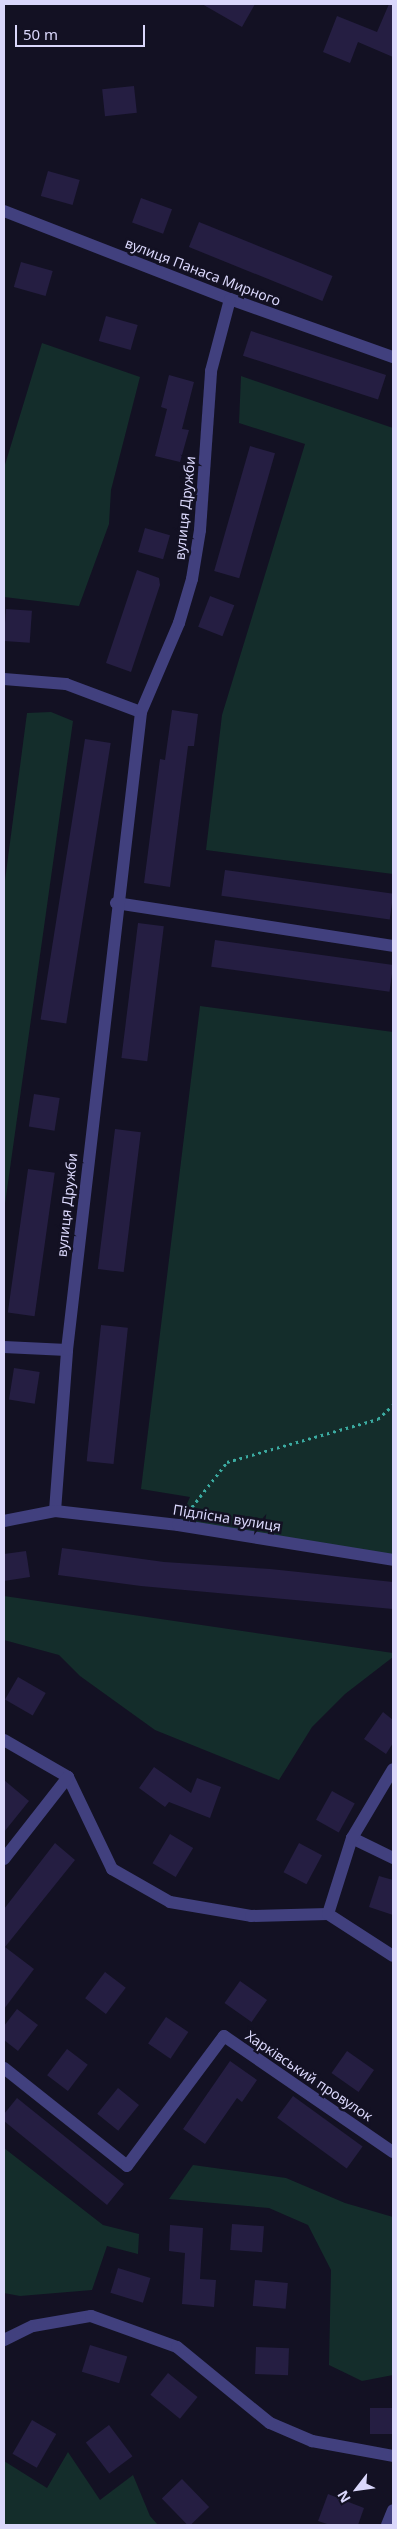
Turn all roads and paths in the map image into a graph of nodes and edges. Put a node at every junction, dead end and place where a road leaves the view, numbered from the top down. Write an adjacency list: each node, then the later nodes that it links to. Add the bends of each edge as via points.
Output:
1 (4, 211): 2 (street, вулиця Панаса Мирного)
2 (230, 299): 3 (street, вулиця Панаса Мирного); 5 (street, вулиця Дружби, via 211,371 200,530 192,579 179,623)
3 (393, 357)
4 (4, 679): 5 (street, via 66,684)
5 (141, 712): 6 (street, вулиця Дружби)
6 (116, 903): 7 (street); 9 (street, вулиця Дружби)
7 (393, 946)
8 (4, 1347): 9 (street)
9 (66, 1350): 11 (street, вулиця Дружби)
10 (393, 1404): 13 (path, via 378,1419 227,1462)
11 (55, 1511): 12 (street, Підлісна вулиця); 13 (street, Підлісна вулиця)
12 (4, 1521)
13 (178, 1525): 14 (street, Підлісна вулиця)
14 (393, 1560)
15 (4, 1740): 17 (street)
16 (393, 1769): 18 (street)
17 (68, 1777): 20 (street); 21 (street, via 112,1869 170,1902 251,1916)
18 (352, 1838): 19 (street); 21 (street)
19 (393, 1858)
20 (4, 1859)
21 (328, 1914): 22 (street)
22 (393, 1956)
23 (4, 2068): 24 (street, Харківський провулок, via 127,2166 224,2036)
24 (393, 2152)
25 (4, 2340): 26 (street, via 33,2326 91,2316 177,2348 270,2423 312,2441)
26 (393, 2456)
27 (393, 2510): 28 (street)
28 (387, 2525)

